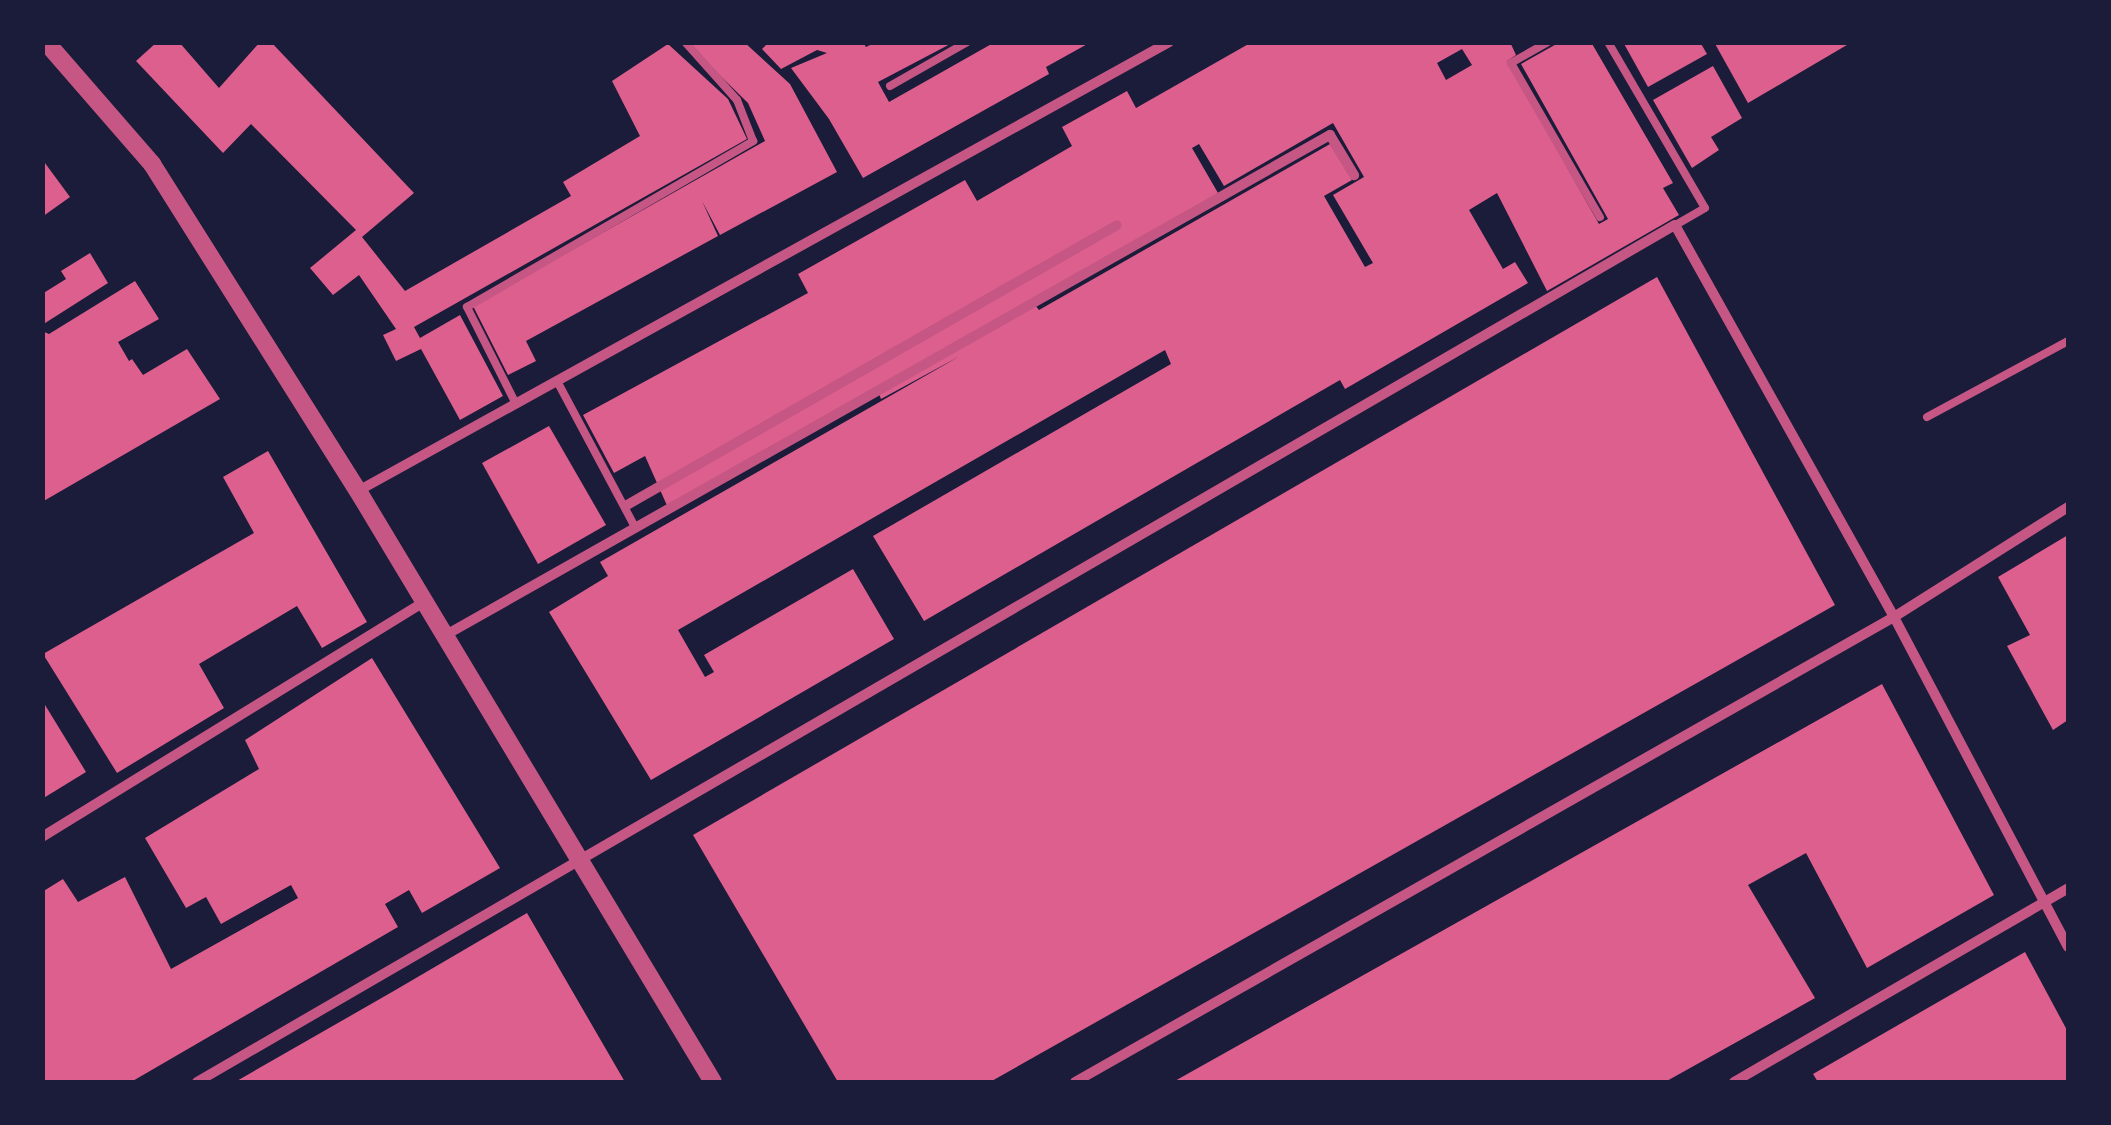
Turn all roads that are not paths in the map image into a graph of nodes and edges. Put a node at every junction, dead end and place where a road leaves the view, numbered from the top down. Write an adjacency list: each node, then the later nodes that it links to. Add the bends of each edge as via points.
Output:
1 (46, 42): 16 (street, via 152,164)
2 (685, 42): 14 (lane, via 737,100 752,141 467,307)
3 (967, 42): 7 (lane)
4 (1169, 42): 13 (street)
5 (1548, 42): 9 (lane, via 1511,62)
6 (1608, 42): 10 (lane, via 1706,208)
7 (890, 86)
8 (1354, 175): 19 (street, via 1330,136)
9 (1600, 217)
10 (1675, 225): 21 (street); 24 (street)
11 (1117, 226): 17 (street)
12 (2068, 341): 15 (lane)
13 (558, 381): 14 (street); 17 (lane)
14 (516, 404): 16 (street)
15 (1927, 417)
16 (358, 491): 20 (street)
17 (626, 505): 19 (lane)
18 (2068, 507): 21 (street)
19 (635, 527): 22 (street)
20 (423, 603): 22 (street); 23 (street)
21 (1894, 617): 26 (street); 30 (street)
22 (443, 636): 24 (street)
23 (42, 837)
24 (578, 858): 28 (street); 29 (street)
25 (2068, 888): 26 (street)
26 (2046, 904): 27 (street); 31 (street)
27 (2068, 947)
28 (196, 1082)
29 (712, 1082)
30 (1075, 1082)
31 (1734, 1082)

